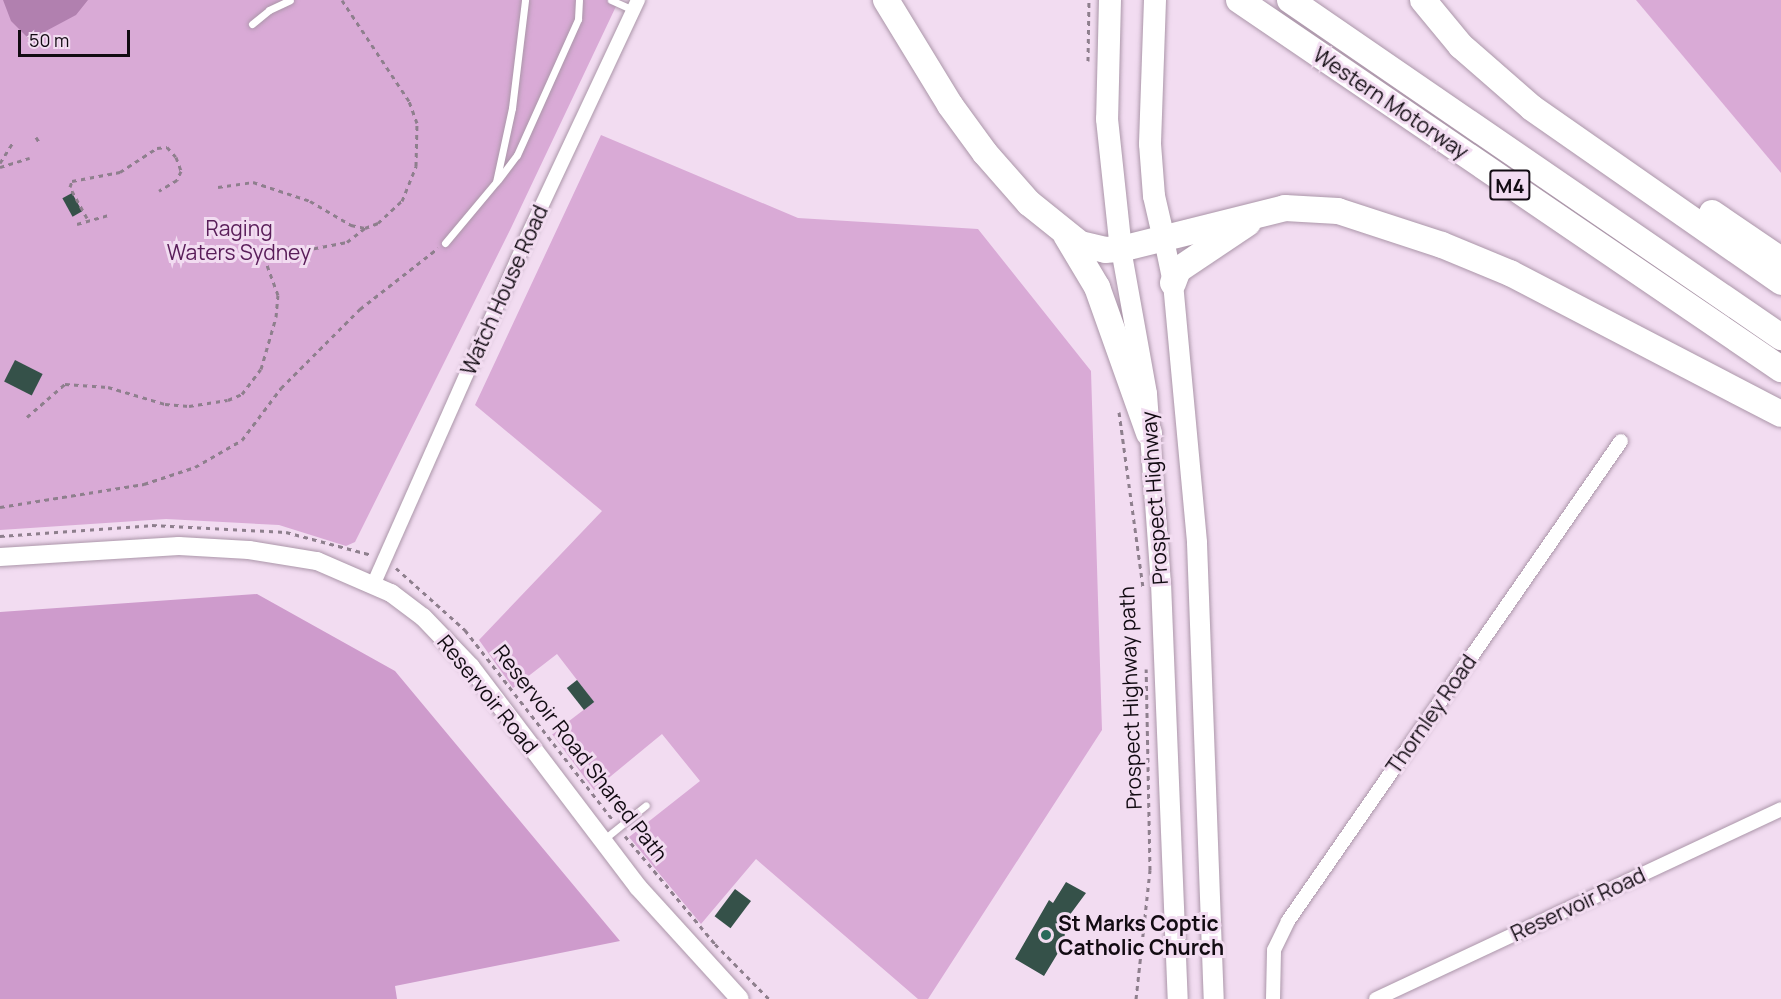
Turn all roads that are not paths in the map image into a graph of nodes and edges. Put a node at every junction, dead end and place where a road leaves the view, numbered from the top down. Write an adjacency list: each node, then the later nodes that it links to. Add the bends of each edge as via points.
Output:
1 (290, 0): 12 (lane)
2 (525, 0): 14 (lane, via 512,108)
3 (579, 0): 14 (lane, via 578,19 517,155)
4 (611, 0): 11 (lane)
5 (886, 0): 16 (highway, via 950,105 985,153 1029,203)
6 (1110, 0): 19 (main road, Prospect Highway, via 1107,119)
7 (1239, 0): 24 (highway, Western Motorway / M4)
8 (1290, 0): 23 (highway, Western Motorway / M4)
9 (1423, 0): 13 (highway, via 1461,46)
10 (1155, 4): 17 (main road, Prospect Highway, via 1150,144 1154,196)
11 (636, 5): 29 (street, Watch House Road, via 527,237)
12 (252, 24)
13 (1532, 108): 20 (highway, via 1572,118); 21 (highway)
14 (496, 182): 18 (lane)
15 (1261, 214): 17 (highway); 22 (highway, via 1178,270); 25 (highway, via 1309,206 1338,211 1442,245 1540,288)
16 (1065, 234): 19 (highway, via 1092,248); 26 (highway, via 1096,287)
17 (1163, 235): 19 (highway); 22 (main road, Prospect Highway)
18 (445, 243)
19 (1121, 249): 26 (main road, Prospect Highway, via 1147,394)
20 (1781, 260)
21 (1781, 282)
22 (1173, 283): 35 (main road, Prospect Highway, via 1197,543)
23 (1781, 337)
24 (1781, 369)
25 (1781, 414)
26 (1149, 433): 34 (main road, Prospect Highway, via 1161,583)
27 (1621, 441): 36 (street, Thornley Road, via 1288,921 1274,950)
28 (0, 557): 29 (street, Reservoir Road, via 214,547 308,559)
29 (374, 583): 32 (street, Reservoir Road, via 423,617 471,667)
30 (646, 805): 32 (lane)
31 (1781, 808): 37 (street, Reservoir Road)
32 (601, 841): 33 (street, Reservoir Road, via 680,936)
33 (740, 999)
34 (1178, 999)
35 (1214, 999)
36 (1274, 999)
37 (1376, 999)

